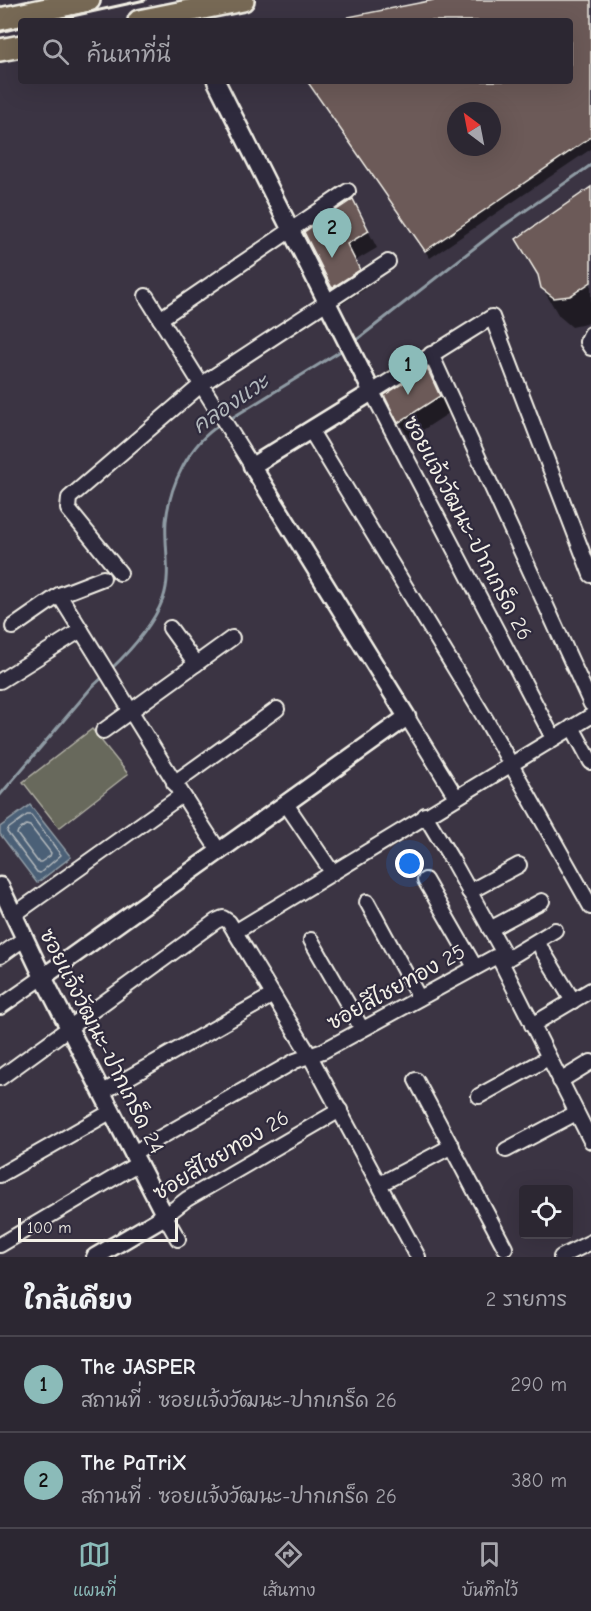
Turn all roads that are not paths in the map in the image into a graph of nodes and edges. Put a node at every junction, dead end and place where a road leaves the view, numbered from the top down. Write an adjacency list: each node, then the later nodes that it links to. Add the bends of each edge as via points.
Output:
1 (89, 0): 4 (main road)
2 (243, 0): 3 (main road)
3 (184, 17)
4 (0, 19)
5 (18, 47): 6 (main road)
6 (0, 50)
7 (217, 84): 9 (street, ซอยแจ้งวัฒนะ-ปากเกร็ด 26)
8 (348, 191): 9 (street)
9 (290, 231): 12 (street, ซอยแจ้งวัฒนะ-ปากเกร็ด 26); 13 (street)
10 (388, 262): 12 (street)
11 (146, 297): 13 (street)
12 (326, 301): 17 (street); 18 (street, ซอยแจ้งวัฒนะ-ปากเกร็ด 26)
13 (160, 319): 17 (street)
14 (591, 334): 15 (street, via 587,342)
15 (591, 348)
16 (431, 354): 18 (street); 22 (street, via 492,317); 31 (street)
17 (202, 384): 20 (street); 21 (street, via 69,498 68,509)
18 (372, 392): 19 (street); 38 (street, ซอยแจ้งวัฒนะ-ปากเกร็ด 26)
19 (311, 431): 20 (street); 40 (street)
20 (252, 466): 35 (street)
21 (120, 573)
22 (591, 574)
23 (103, 578): 24 (street)
24 (59, 595): 25 (street); 27 (street)
25 (13, 627)
26 (170, 628): 29 (street)
27 (81, 630): 30 (street); 33 (street)
28 (232, 638): 29 (street)
29 (196, 664): 33 (street)
30 (0, 681)
31 (591, 704)
32 (277, 709): 41 (street)
33 (131, 710): 37 (street); 41 (street)
34 (591, 716): 36 (street)
35 (407, 717): 42 (street); 43 (street)
36 (572, 727): 38 (street); 39 (street)
37 (103, 731)
38 (553, 738): 40 (street)
39 (591, 762)
40 (510, 764): 42 (street); 53 (street)
41 (178, 789): 45 (street); 54 (street)
42 (456, 797): 44 (street)
43 (286, 804): 45 (street); 47 (street)
44 (425, 815): 47 (street); 50 (street)
45 (219, 851): 63 (street)
46 (519, 865): 50 (street)
47 (332, 872): 57 (street)
48 (425, 880): 62 (street)
49 (0, 886): 54 (street, ซอยแจ้งวัฒนะ-ปากเกร็ด 24)
50 (469, 892): 55 (street)
51 (542, 901): 55 (street)
52 (367, 902): 66 (street)
53 (591, 907)
54 (15, 914): 58 (street, ซอยแจ้งวัฒนะ-ปากเกร็ด 24)
55 (490, 929): 56 (street, via 507,959)
56 (555, 930)
57 (235, 932): 65 (street); 70 (street, via 230,922 223,918 216,921)
58 (25, 938): 61 (street); 63 (street, ซอยแจ้งวัฒนะ-ปากเกร็ด 24)
59 (311, 940): 71 (street)
60 (542, 950): 67 (street)
61 (0, 956)
62 (475, 967): 66 (street, ซอยสีไชยทอง 25); 69 (street, ซอยสีไชยทอง 25, via 495,957 500,960)
63 (44, 976): 68 (street); 70 (street, ซอยแจ้งวัฒนะ-ปากเกร็ด 24)
64 (591, 990): 67 (street)
65 (273, 994): 72 (street); 78 (street)
66 (419, 998): 71 (street, ซอยสีไชยทอง 25)
67 (573, 1001): 69 (street)
68 (0, 1007)
69 (532, 1025): 73 (street, ซอยสีไชยทอง 25)
70 (71, 1028): 75 (street); 78 (street, ซอยแจ้งวัฒนะ-ปากเกร็ด 24)
71 (362, 1029): 72 (street, ซอยสีไชยทอง 25)
72 (310, 1056): 80 (street); 86 (street, ซอยสีไชยทอง 25, via 295,1061)
73 (548, 1058): 77 (street, ซอยสีไชยทอง 25); 79 (street)
74 (591, 1062): 77 (street)
75 (0, 1078)
76 (416, 1080): 84 (street)
77 (560, 1081): 82 (street, ซอยสีไชยทอง 25)
78 (103, 1092): 81 (street, ซอยแจ้งวัฒนะ-ปากเกร็ด 24)
79 (479, 1096)
80 (340, 1110): 88 (street); 89 (street, ซอยสีไชยทอง 26, via 187,1199)
81 (112, 1111): 86 (street, ซอยแจ้งวัฒนะ-ปากเกร็ด 24); 87 (street)
82 (576, 1113): 83 (street, ซอยสีไชยทอง 25); 85 (street)
83 (591, 1140)
84 (452, 1146): 88 (street); 93 (street)
85 (506, 1150)
86 (136, 1158): 89 (street, ซอยแจ้งวัฒนะ-ปากเกร็ด 24); 92 (street, ซอยสีไชยทอง 25)
87 (0, 1175)
88 (380, 1184): 95 (street)
89 (165, 1216): 90 (street); 94 (street, ซอยสีไชยทอง 26)
90 (178, 1239)
91 (591, 1242): 96 (street)
92 (0, 1245)
93 (505, 1248)
94 (95, 1257)
95 (418, 1257)
96 (561, 1257)

